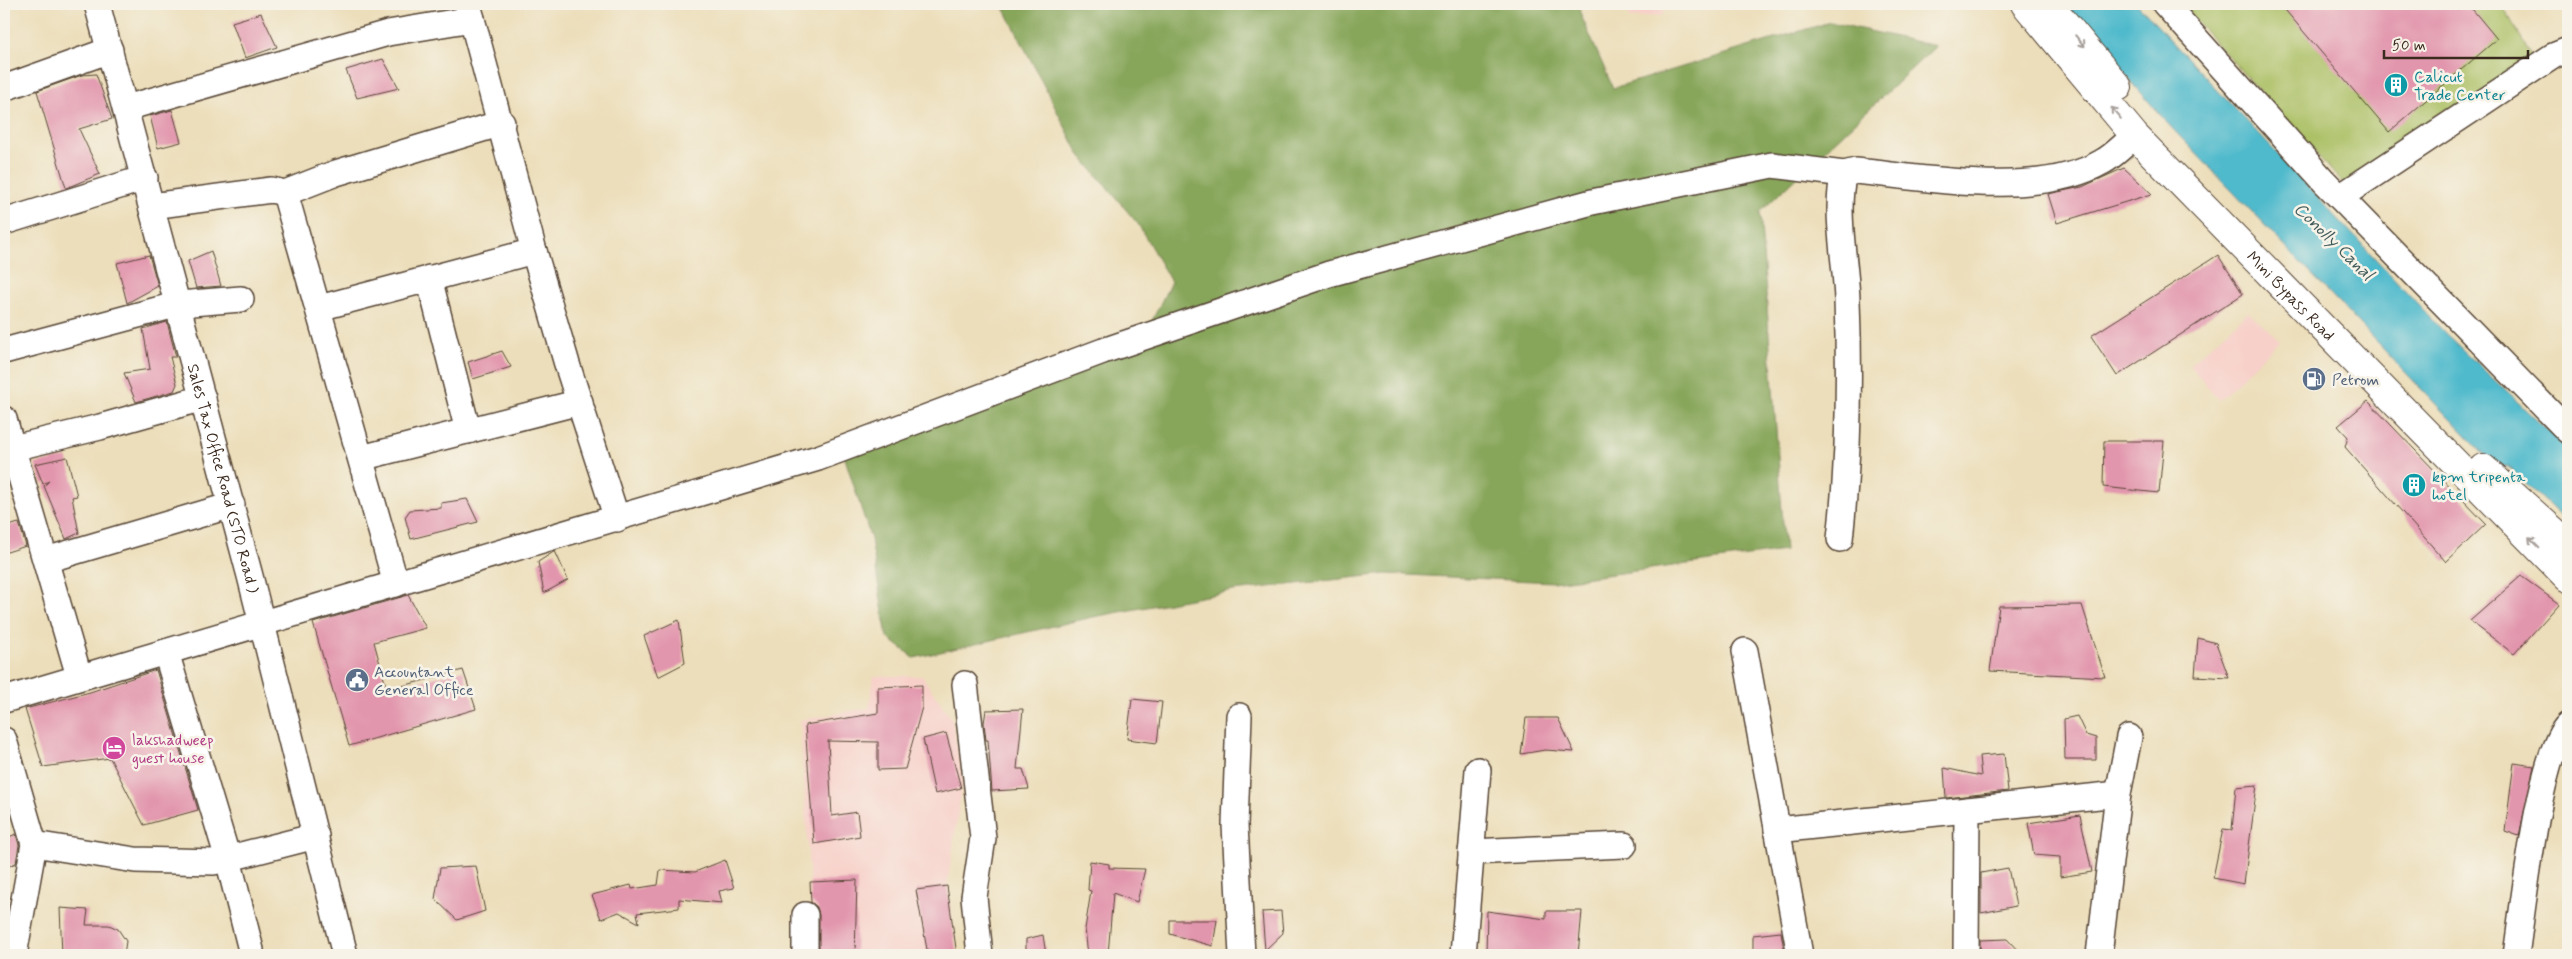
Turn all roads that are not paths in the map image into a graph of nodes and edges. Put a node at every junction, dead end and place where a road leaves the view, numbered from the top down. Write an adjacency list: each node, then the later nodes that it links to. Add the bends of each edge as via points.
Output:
1 (97, 4): 6 (street, Sales Tax Office Road (STO Road ))
2 (2025, 4): 11 (main road, Mini Bypass Road, one-way to 2)
3 (2049, 4): 34 (main road, Mini Bypass Road, one-way to 34, via 2159,135 2280,271 2412,404)
4 (2165, 4): 15 (street)
5 (470, 11): 9 (street); 10 (street)
6 (110, 50): 8 (street); 9 (street, Sales Tax Office Road (STO Road ))
7 (2568, 50): 15 (street, via 2553,56)
8 (4, 88)
9 (126, 108): 13 (street, Sales Tax Office Road (STO Road ))
10 (502, 123): 14 (street, via 336,173); 18 (street)
11 (2135, 136): 12 (street, via 2102,162 2054,181 2012,184 1856,171); 36 (main road, Mini Bypass Road, one-way to 11)
12 (1844, 174): 32 (street, via 1772,165 1592,202 1329,274 1103,351 818,458); 33 (street, via 1841,199 1850,394)
13 (144, 178): 16 (street, Sales Tax Office Road (STO Road )); 17 (street)
14 (285, 193): 16 (street, via 272,190); 22 (street)
15 (2340, 197): 28 (street)
16 (152, 206): 21 (street, Sales Tax Office Road (STO Road ))
17 (4, 222)
18 (534, 252): 19 (street); 25 (street)
19 (429, 278): 22 (street); 27 (street)
20 (241, 299): 21 (street)
21 (179, 304): 23 (street); 24 (street, Sales Tax Office Road (STO Road ))
22 (319, 308): 30 (street)
23 (4, 351)
24 (203, 398): 29 (street); 31 (street, Sales Tax Office Road (STO Road ))
25 (580, 402): 27 (street); 32 (street)
26 (4, 419): 29 (street)
27 (468, 431): 30 (street)
28 (2568, 431)
29 (13, 448): 35 (street)
30 (361, 458): 37 (street)
31 (232, 504): 35 (street); 38 (street, Sales Tax Office Road (STO Road ))
32 (617, 519): 37 (street)
33 (1840, 539)
34 (2568, 544)
35 (46, 560): 41 (street)
36 (2568, 578)
37 (396, 584): 38 (street)
38 (262, 624): 40 (street); 52 (street, Sales Tax Office Road (STO Road ))
39 (1745, 651): 51 (street)
40 (166, 652): 41 (street); 56 (street)
41 (79, 676): 43 (street)
42 (965, 684): 62 (street, via 983,838 974,897)
43 (4, 700)
44 (1239, 716): 63 (street, via 1236,825)
45 (2568, 724): 68 (street, via 2561,731 2543,779)
46 (2129, 737): 49 (street)
47 (4, 740): 53 (street)
48 (1478, 770): 55 (street)
49 (2118, 794): 50 (street); 67 (street)
50 (1967, 810): 51 (street); 66 (street)
51 (1777, 830): 65 (street)
52 (316, 836): 56 (street); 60 (street, Sales Tax Office Road (STO Road ))
53 (34, 844): 56 (street, via 135,860 214,862); 58 (street)
54 (1624, 845): 55 (street)
55 (1471, 852): 64 (street)
56 (228, 859): 59 (street, via 251,950)
57 (805, 915): 61 (street)
58 (14, 955)
59 (249, 955)
60 (346, 955)
61 (805, 955)
62 (980, 955)
63 (1242, 955)
64 (1463, 955)
65 (1800, 955)
66 (1966, 955)
67 (2099, 955)
68 (2516, 955)

